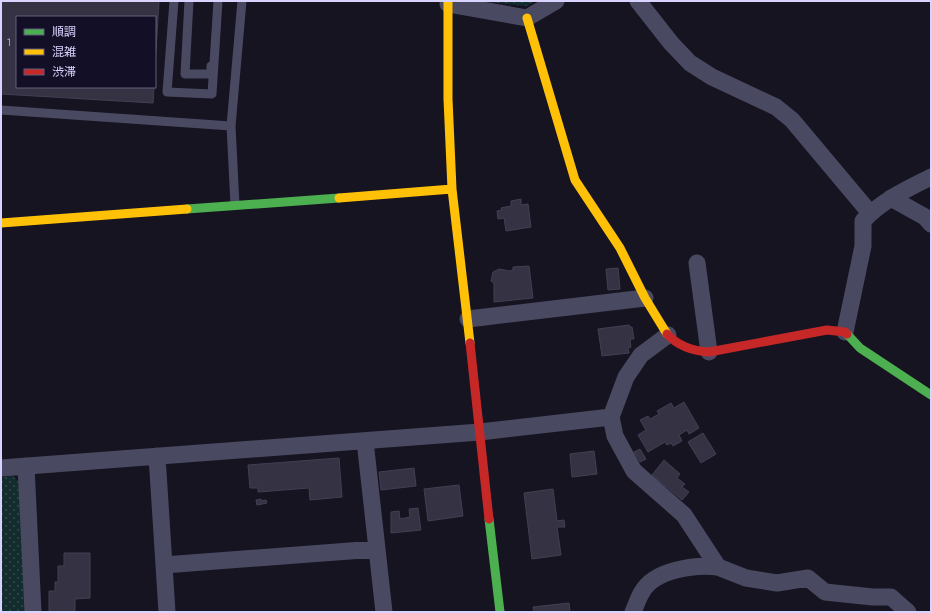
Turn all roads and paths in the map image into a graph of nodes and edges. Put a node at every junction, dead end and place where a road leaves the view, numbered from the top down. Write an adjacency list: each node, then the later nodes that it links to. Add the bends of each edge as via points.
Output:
1 (174, 1): 3 (lane, via 167,92 212,94)
2 (189, 1): 3 (lane, via 185,74 211,74)
3 (218, 1)
4 (242, 1): 10 (lane)
5 (556, 1): 8 (street)
6 (638, 1): 15 (street, via 690,63 712,77 776,106 792,120)
7 (448, 3): 8 (street); 12 (street, via 448,99)
8 (527, 18): 19 (street, via 575,180 620,248)
9 (1, 110): 10 (lane)
10 (231, 126): 14 (lane)
11 (931, 177): 13 (street)
12 (452, 188): 14 (street); 20 (street)
13 (891, 198): 15 (street); 17 (street, via 925,217)
14 (235, 205): 16 (street)
15 (870, 213): 21 (street, via 863,221 863,246)
16 (1, 223)
17 (931, 224)
18 (698, 263): 23 (street)
19 (645, 298): 20 (street); 22 (street)
20 (468, 319): 26 (street)
21 (845, 332): 23 (street, via 827,330); 24 (street, via 860,348)
22 (668, 335): 23 (street, via 677,343 696,351); 25 (street, via 641,355 626,377)
23 (709, 352)
24 (931, 395)
25 (612, 417): 26 (street); 33 (street, via 615,436 634,471 684,515)
26 (480, 432): 27 (street); 37 (street)
27 (365, 441): 28 (street); 31 (street)
28 (157, 456): 29 (street); 32 (street)
29 (26, 466): 30 (street); 34 (street)
30 (1, 468)
31 (376, 549): 32 (street); 36 (street)
32 (164, 566): 35 (street)
33 (718, 567): 38 (street, via 705,565 680,568 657,579 642,591); 39 (street, via 746,578 777,583 808,578 825,592 891,597)
34 (33, 612)
35 (167, 612)
36 (384, 612)
37 (500, 612)
38 (633, 612)
39 (908, 612)

